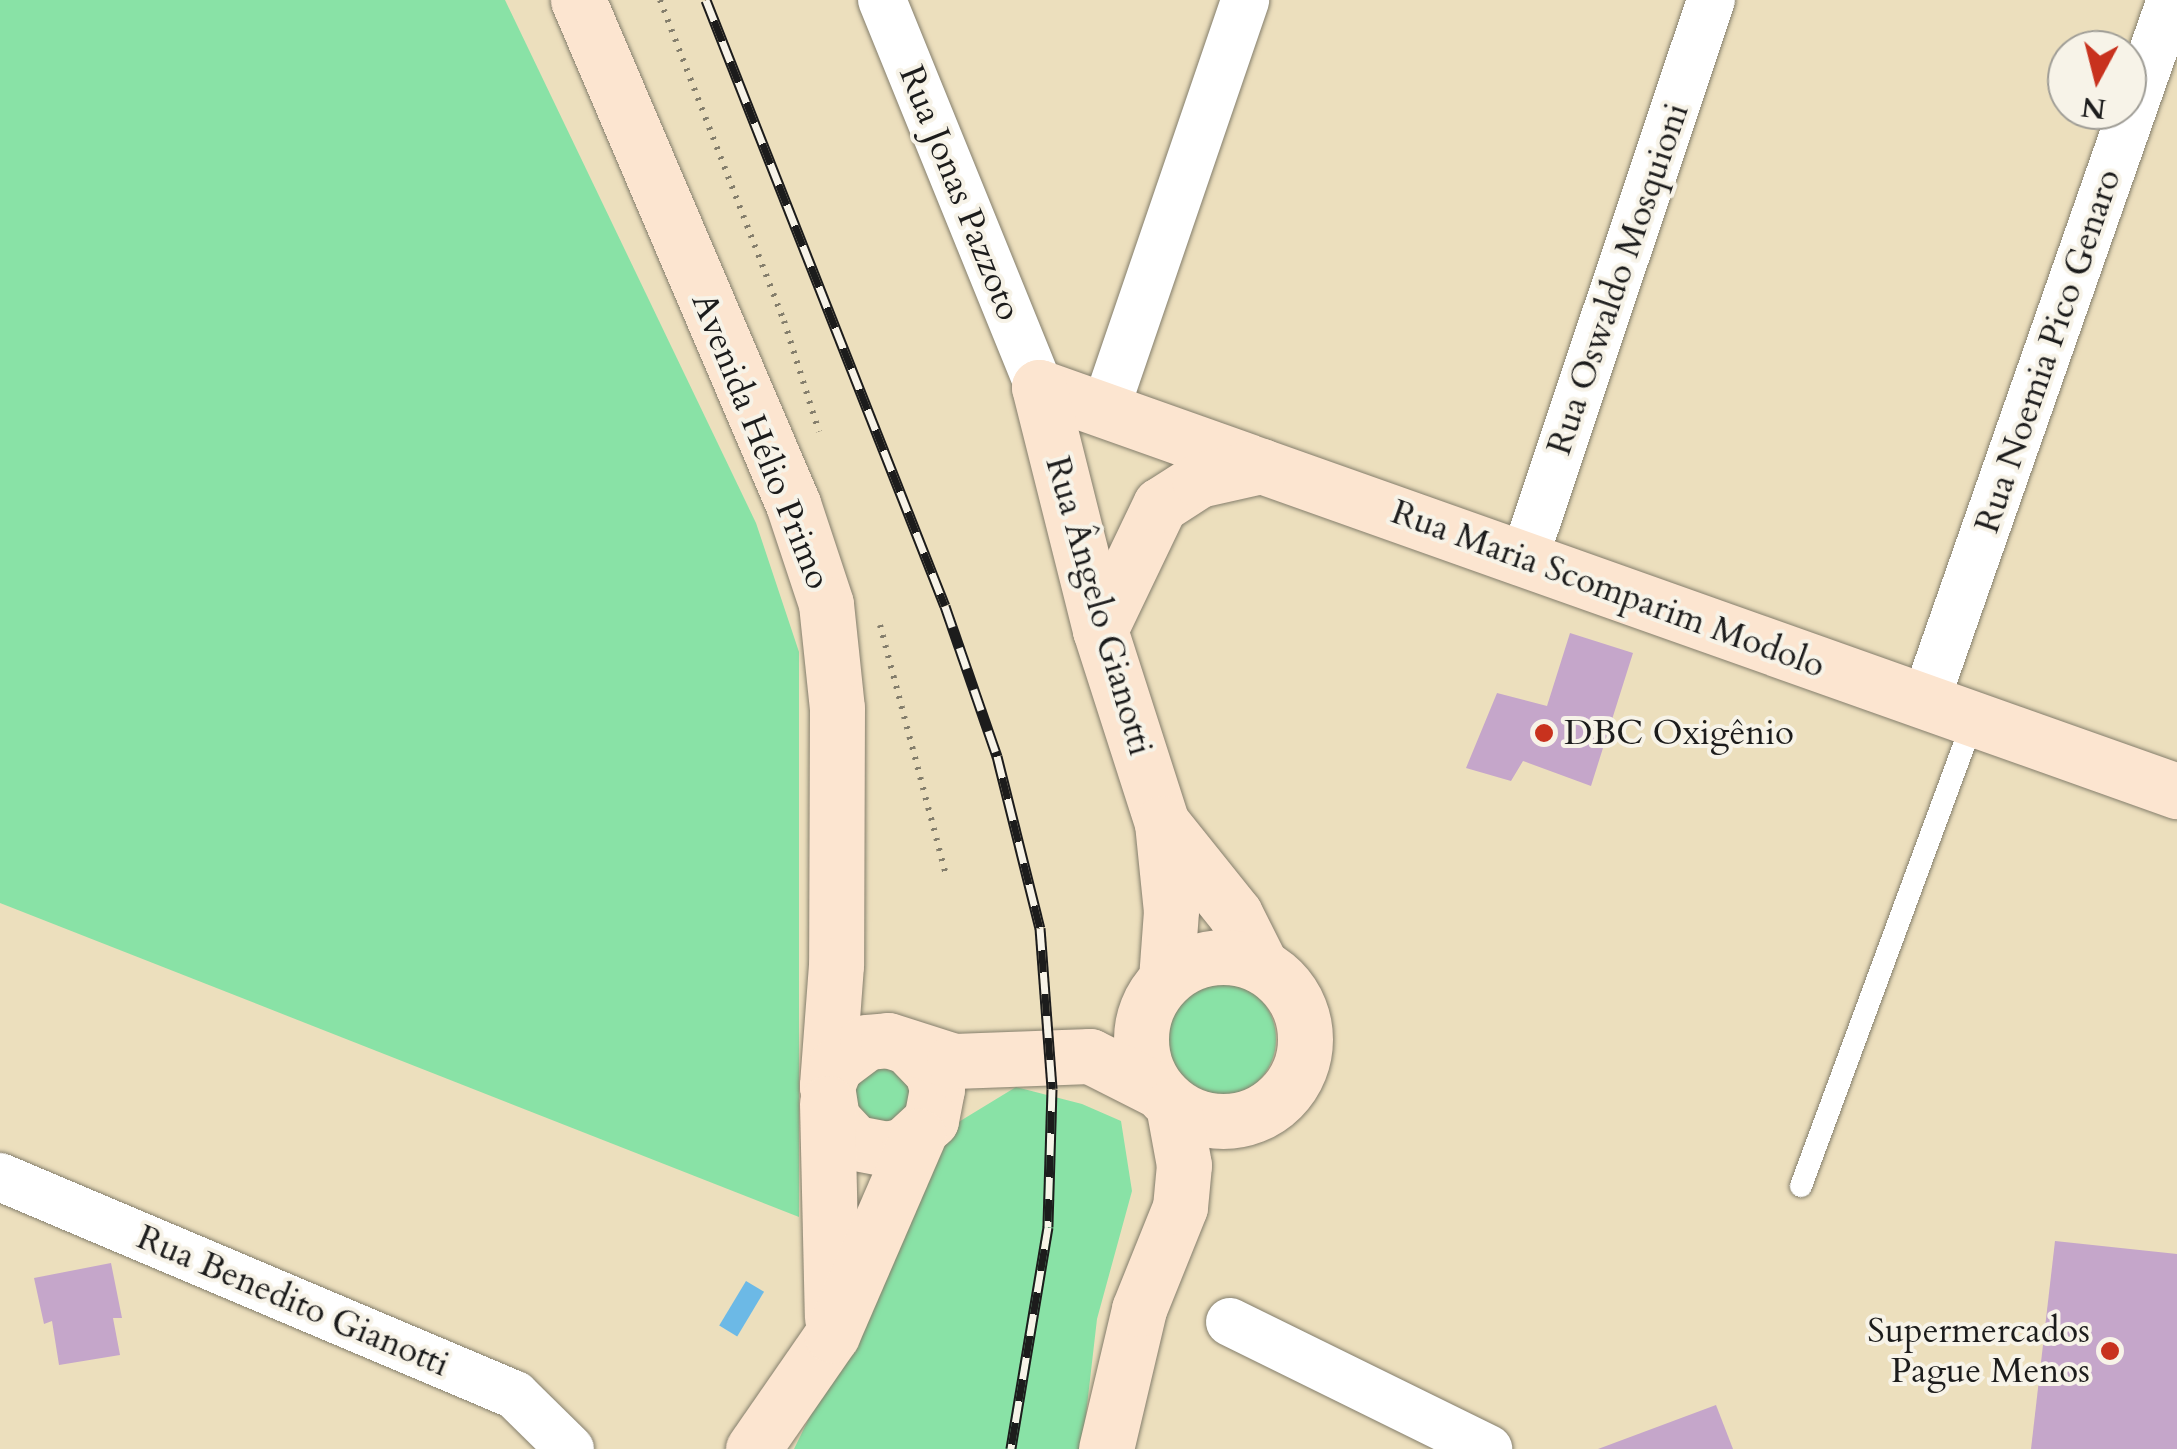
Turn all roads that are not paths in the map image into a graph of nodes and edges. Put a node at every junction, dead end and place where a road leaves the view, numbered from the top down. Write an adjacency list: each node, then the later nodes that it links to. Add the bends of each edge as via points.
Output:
1 (578, 0): 14 (street, Avenida Hélio Primo, via 793,504 826,604 837,708)
2 (882, 0): 6 (street, Rua Jonas Pazzoto)
3 (1245, 0): 7 (street)
4 (1712, 0): 9 (street, Rua Oswaldo Mosquioni)
5 (2171, 0): 11 (street, Rua Noemia Pico Genaro)
6 (1039, 386): 7 (street, Rua Maria Scomparim Modolo); 10 (street, Rua Ângelo Gianotti)
7 (1105, 410): 8 (street, Rua Maria Scomparim Modolo)
8 (1261, 466): 9 (street, Rua Maria Scomparim Modolo); 10 (street, via 1199,480 1160,505)
9 (1524, 559): 11 (street, Rua Maria Scomparim Modolo)
10 (1100, 630): 13 (street, Rua Ângelo Gianotti)
11 (1950, 710): 12 (street, Rua Maria Scomparim Modolo); 25 (lane)
12 (2177, 790)
13 (1162, 824): 15 (street, Rua Ângelo Gianotti, via 1235,914); 16 (street, Rua Ângelo Gianotti, via 1171,911)
14 (836, 966): 17 (street); 20 (street, Avenida Hélio Primo)
15 (1261, 966): 16 (street, via 1206,959); 22 (street, via 1292,995 1304,1048 1298,1074)
16 (1159, 989): 18 (street); 21 (street, via 1140,1046)
17 (898, 1044): 19 (street, via 954,1061); 20 (street, via 849,1051); 23 (street, via 932,1072 937,1089)
18 (1090, 1056): 19 (street); 21 (street)
19 (993, 1061): 23 (street)
20 (827, 1094): 23 (street, via 855,1143 887,1150); 28 (street, Avenida Hélio Primo)
21 (1166, 1098): 22 (street, via 1215,1121); 26 (street, via 1184,1165)
22 (1260, 1113): 26 (street)
23 (925, 1128): 28 (street)
24 (4, 1181): 29 (street, Rua Benedito Gianotti, via 515,1395)
25 (1800, 1186)
26 (1180, 1207): 31 (street, via 1139,1309)
27 (1230, 1322): 32 (street)
28 (832, 1335): 30 (street)
29 (570, 1449)
30 (753, 1449)
31 (1106, 1449)
32 (1488, 1449)

